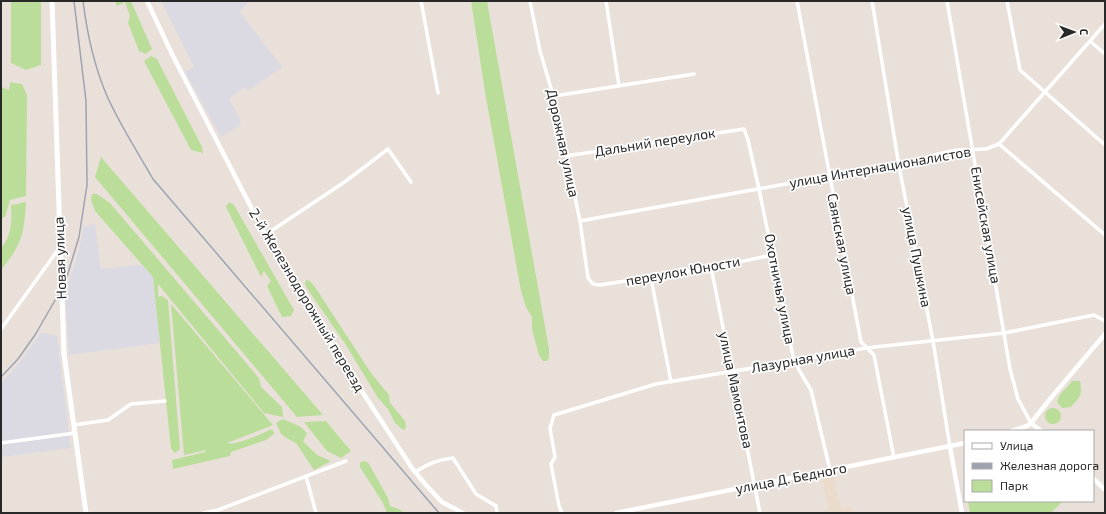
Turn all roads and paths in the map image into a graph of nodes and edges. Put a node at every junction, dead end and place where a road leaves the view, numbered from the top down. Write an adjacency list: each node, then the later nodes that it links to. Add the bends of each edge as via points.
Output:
1 (52, 1): 30 (main road, Новая улица)
2 (147, 1): 28 (street, 2-й Железнодорожный переезд)
3 (421, 1): 16 (street)
4 (530, 1): 17 (street, Дорожная улица, via 540,51)
5 (606, 1): 14 (street)
6 (797, 1): 24 (street, Саянская улица)
7 (872, 1): 23 (street, улица Пушкина)
8 (947, 1): 21 (street, Енисейская улица)
9 (1007, 1): 15 (street, via 1020,70)
10 (1105, 24): 11 (street)
11 (1090, 41): 12 (street); 15 (street)
12 (1105, 54)
13 (694, 74): 14 (street)
14 (619, 86): 17 (street)
15 (1044, 92): 19 (street); 20 (street)
16 (438, 93)
17 (554, 96): 22 (street, Дорожная улица)
18 (744, 128): 22 (street, Дальний переулок); 26 (street, Охотничья улица)
19 (999, 144): 21 (street, улица Интернационалистов, via 986,149); 29 (street)
20 (1105, 145)
21 (973, 149): 23 (street, улица Интернационалистов, via 938,154); 37 (street, Енисейская улица)
22 (566, 156): 27 (street, Дорожная улица)
23 (899, 166): 24 (street, улица Интернационалистов); 39 (street, улица Пушкина)
24 (830, 176): 26 (street, улица Интернационалистов); 40 (street, Саянская улица, via 861,342)
25 (412, 182): 28 (street, via 388,149 346,181)
26 (759, 189): 27 (street, улица Интернационалистов); 31 (street, Охотничья улица)
27 (580, 221): 34 (street, Дорожная улица, via 588,278)
28 (265, 235): 56 (street, 2-й Железнодорожный переезд, via 333,347)
29 (1105, 235)
30 (60, 247): 36 (street); 46 (main road, Новая улица, via 64,354)
31 (772, 255): 32 (street, переулок Юности); 41 (street, Охотничья улица)
32 (711, 267): 33 (street, переулок Юности); 42 (street, улица Мамонтова)
33 (651, 278): 34 (street, переулок Юности); 43 (street)
34 (593, 284)
35 (1105, 321): 37 (street, Лазурная улица, via 1094,315)
36 (1, 328)
37 (1004, 333): 39 (street, Лазурная улица); 45 (street, Енисейская улица, via 1018,399)
38 (1105, 334): 45 (street)
39 (933, 341): 40 (street, Лазурная улица); 52 (street, улица Пушкина)
40 (866, 348): 41 (street, Лазурная улица); 53 (street, Саянская улица, via 874,355)
41 (795, 361): 42 (street, Лазурная улица); 55 (street, Охотничья улица, via 811,390)
42 (731, 372): 43 (street, Лазурная улица); 59 (street, улица Мамонтова)
43 (671, 382): 66 (street, Лазурная улица, via 656,384 554,415 550,428 555,457 551,464)
44 (165, 401): 46 (street, via 130,404 108,420)
45 (1031, 423): 47 (street); 48 (street)
46 (74, 425): 49 (main road, Новая улица)
47 (1015, 430)
48 (1040, 430)
49 (75, 433): 50 (street); 61 (main road, Новая улица)
50 (1, 443)
51 (964, 443): 52 (street, улица Д. Бедного)
52 (950, 447): 53 (street, улица Д. Бедного); 69 (street, улица Пушкина)
53 (894, 458): 55 (street, улица Д. Бедного)
54 (346, 461): 57 (street)
55 (830, 470): 59 (street, улица Д. Бедного)
56 (415, 472): 64 (street, 2-й Железнодорожный переезд, via 442,502); 65 (street, via 446,458 453,458 476,494 496,506)
57 (306, 476): 62 (street); 63 (street)
58 (1094, 479): 60 (street)
59 (755, 485): 67 (street, улица Д. Бедного); 68 (street, улица Мамонтова)
60 (1105, 490)
61 (86, 513)
62 (204, 513)
63 (316, 513)
64 (464, 513)
65 (497, 513)
66 (562, 513)
67 (616, 513)
68 (760, 513)
69 (962, 513)

